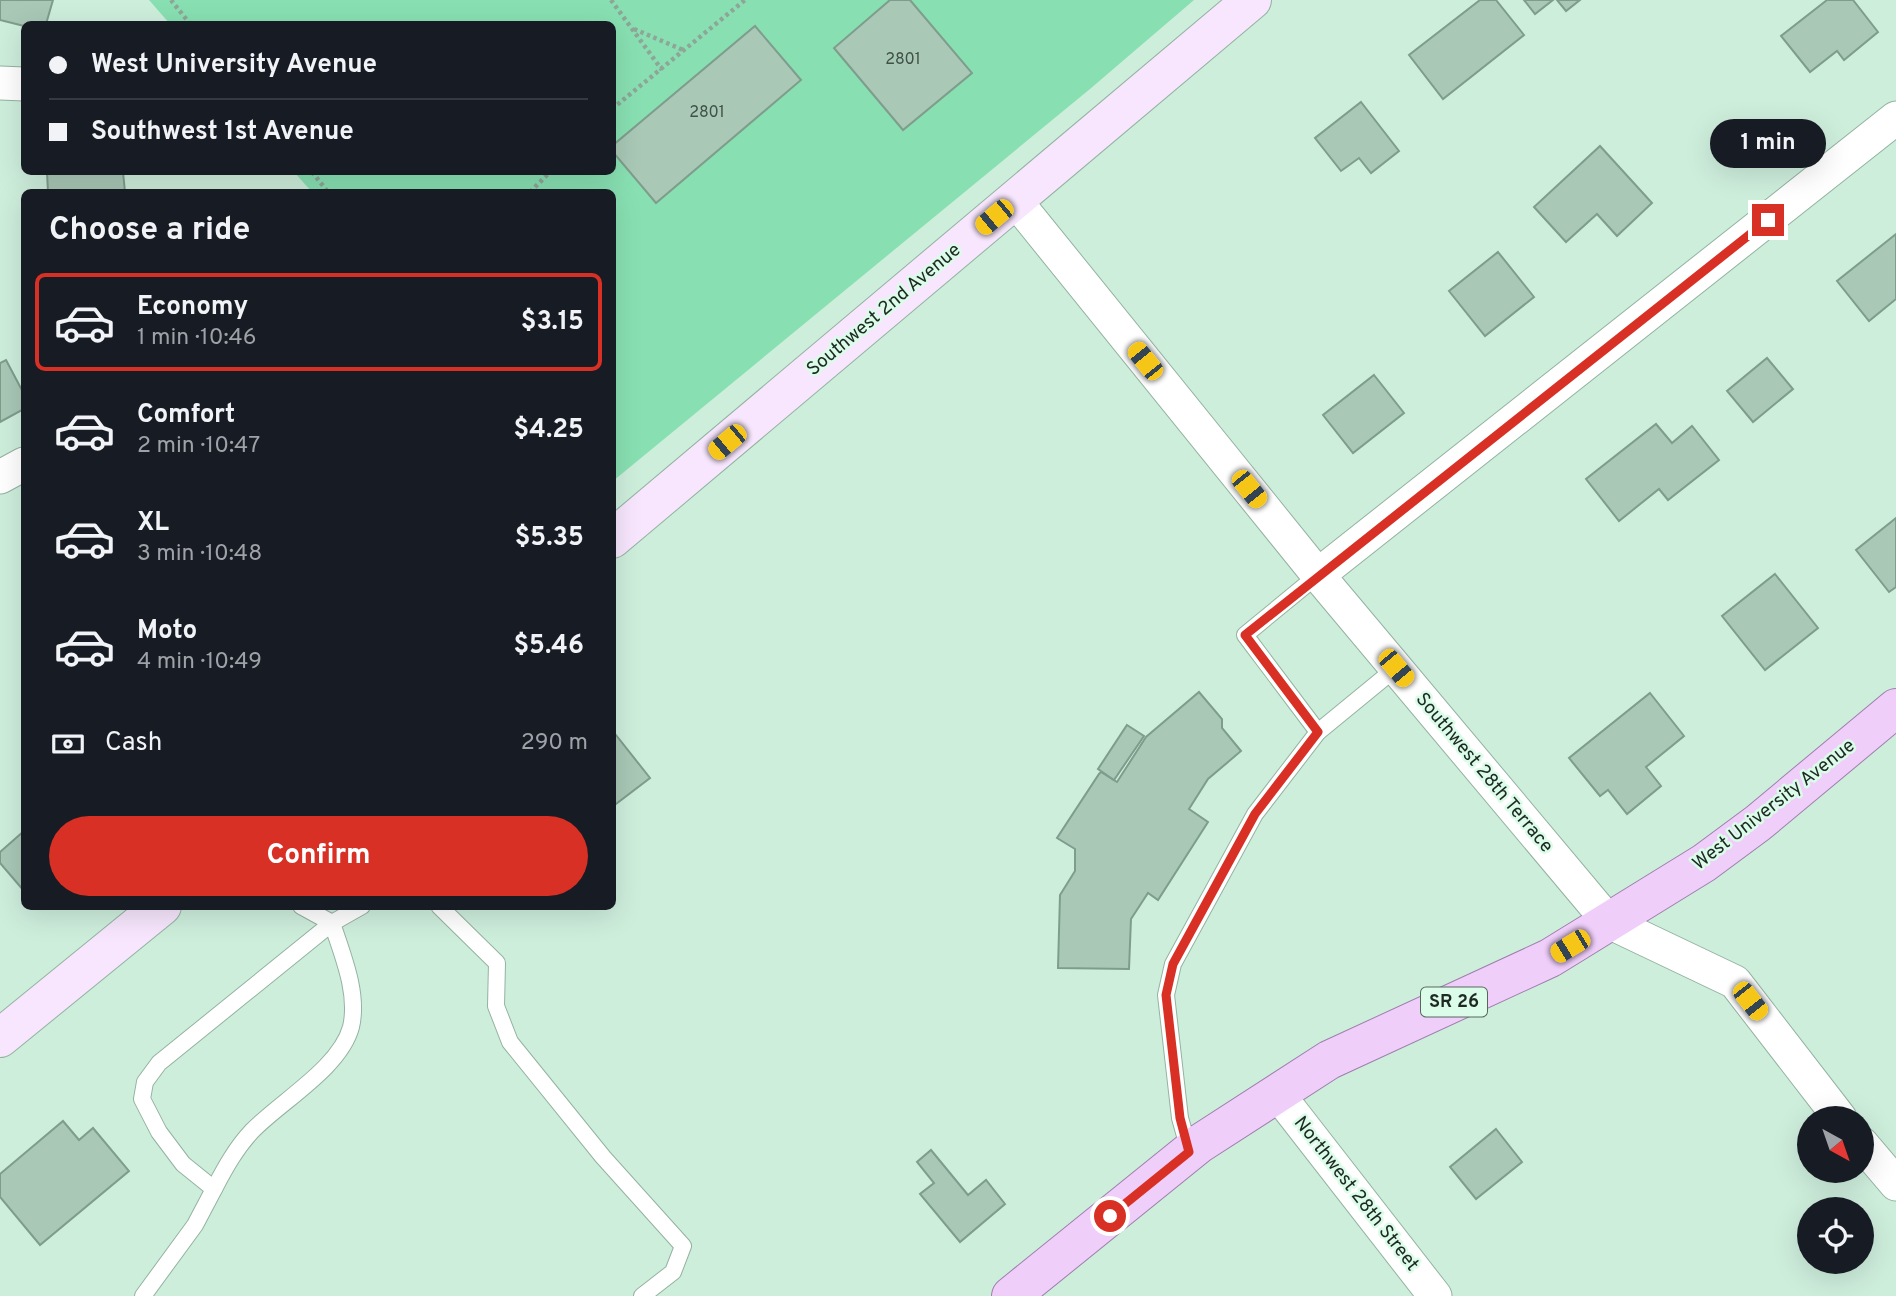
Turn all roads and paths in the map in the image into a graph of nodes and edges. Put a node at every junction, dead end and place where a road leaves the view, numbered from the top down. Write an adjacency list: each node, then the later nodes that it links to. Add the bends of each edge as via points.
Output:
1 (171, 0): 5 (path)
2 (611, 0): 6 (path)
3 (745, 0): 7 (path)
4 (1252, 0): 17 (main road, Southwest 2nd Avenue)
5 (188, 21)
6 (632, 28): 7 (path); 8 (path)
7 (684, 51): 8 (path)
8 (662, 70): 11 (path)
9 (0, 83): 10 (street)
10 (21, 84)
11 (616, 106)
12 (1896, 118): 21 (street)
13 (314, 175): 15 (path)
14 (548, 175): 16 (path)
15 (326, 189)
16 (533, 189)
17 (1015, 200): 20 (main road, Southwest 2nd Avenue); 21 (street, Southwest 28th Terrace)
18 (21, 466): 19 (street)
19 (0, 477)
20 (616, 536)
21 (1318, 575): 22 (street, Southwest 28th Terrace); 24 (lane, via 1245,635)
22 (1396, 668): 24 (lane); 29 (street, Southwest 28th Terrace)
23 (1896, 708): 29 (main road, West University Avenue / SR 26, via 1758,823)
24 (1318, 732): 33 (lane, via 1255,814 1173,964 1166,995 1180,1118)
25 (157, 910): 30 (main road)
26 (348, 910): 28 (lane)
27 (443, 910): 38 (lane, via 497,963 496,1006 510,1042 682,1246 673,1272)
28 (330, 915): 36 (lane, via 352,998 351,1028 336,1055 230,1158); 36 (lane, via 159,1063 145,1082 142,1099 159,1132 183,1164)
29 (1609, 922): 31 (main road, West University Avenue / SR 26, via 1550,958 1329,1060); 32 (street, via 1735,982)
30 (3, 1029)
31 (1277, 1093): 33 (main road, West University Avenue / SR 26); 40 (street, Northwest 28th Street)
32 (1831, 1106)
33 (1189, 1152): 39 (main road, West University Avenue / SR 26)
34 (1874, 1158): 35 (street)
35 (1896, 1184)
36 (214, 1189): 37 (lane, via 195,1225)
37 (143, 1296)
38 (642, 1296)
39 (1011, 1296)
40 (1435, 1296)

